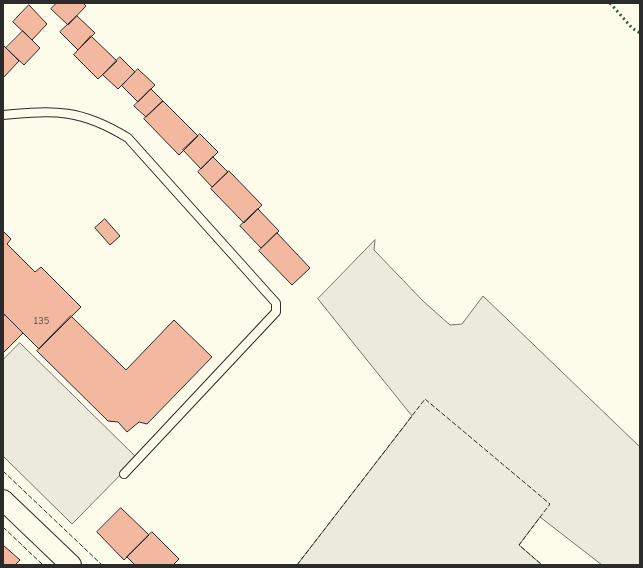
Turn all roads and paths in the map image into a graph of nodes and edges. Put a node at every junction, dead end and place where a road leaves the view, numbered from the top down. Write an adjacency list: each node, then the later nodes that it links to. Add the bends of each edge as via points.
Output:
1 (3, 116): 2 (lane, via 43,112 77,114 106,124 128,138 276,303 276,312)
2 (124, 474)
3 (3, 500): 4 (street)
4 (70, 565)

